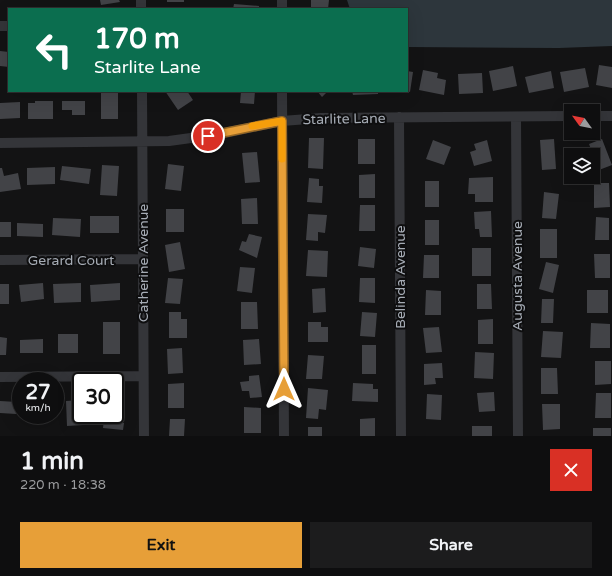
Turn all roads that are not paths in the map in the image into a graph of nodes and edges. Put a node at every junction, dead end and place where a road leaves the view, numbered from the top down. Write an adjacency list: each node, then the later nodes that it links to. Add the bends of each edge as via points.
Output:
1 (142, 92): 9 (street, Catherine Avenue)
2 (282, 92): 8 (street)
3 (564, 116): 6 (street, Starlite Lane)
4 (600, 116): 5 (street)
5 (612, 116)
6 (516, 117): 7 (street, Starlite Lane); 18 (street, Augusta Avenue)
7 (399, 118): 8 (street, Starlite Lane); 17 (street, Belinda Avenue)
8 (282, 121): 9 (street, Starlite Lane, via 195,138); 16 (street)
9 (142, 142): 10 (street, Starlite Lane); 11 (street, Catherine Avenue)
10 (0, 143)
11 (142, 259): 12 (street, Gerard Court); 13 (street, Catherine Avenue)
12 (0, 260)
13 (143, 376): 14 (street); 15 (street, Catherine Avenue)
14 (0, 377)
15 (144, 436)
16 (284, 436)
17 (401, 436)
18 (518, 436)

